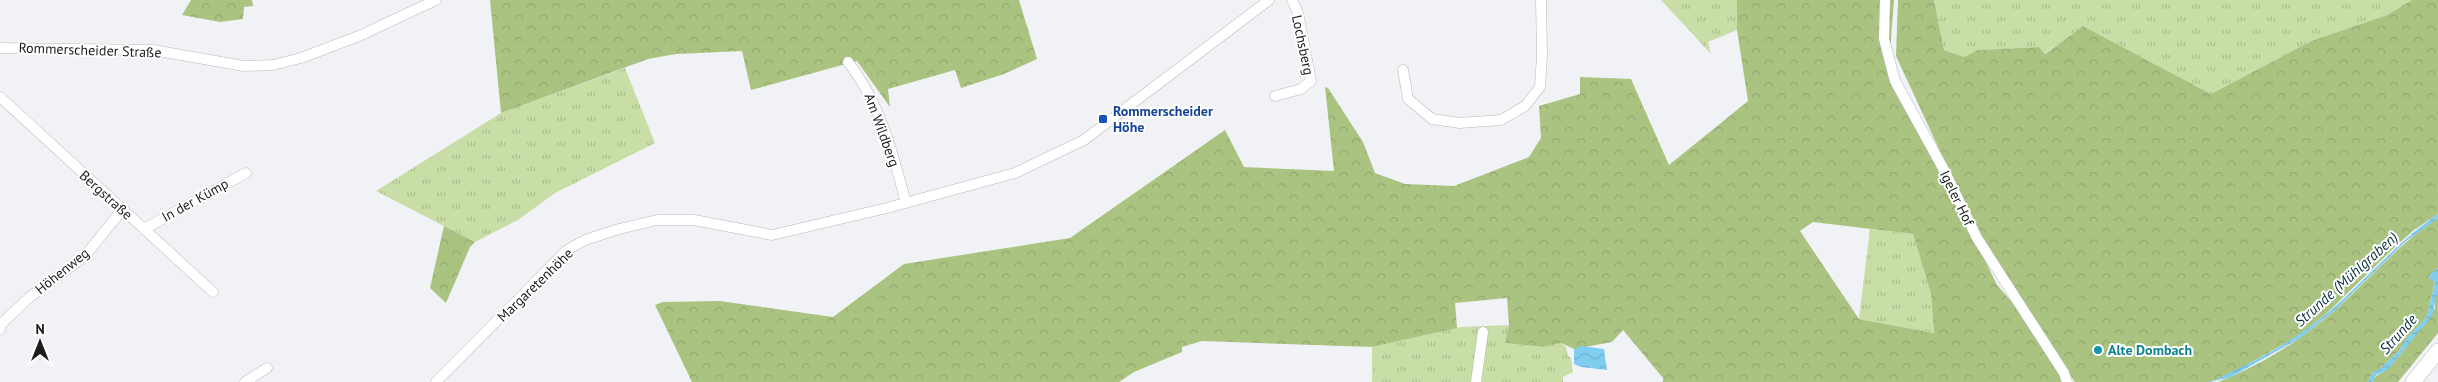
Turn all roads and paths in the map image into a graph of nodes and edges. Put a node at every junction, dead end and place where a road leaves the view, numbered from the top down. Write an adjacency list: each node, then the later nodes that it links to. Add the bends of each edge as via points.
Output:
1 (436, 0): 6 (street, Rommerscheider Straße, via 359,36 273,65 244,66 153,50)
2 (1269, 0): 12 (street, via 1084,140 1015,173)
3 (1292, 0): 9 (street, Lochsberg, via 1298,13 1311,81 1301,89)
4 (1541, 0): 8 (street, via 1540,87 1525,106 1501,120 1460,123 1432,119 1408,99)
5 (1885, 0): 23 (street, Igeler Hof, via 1884,39 1895,81 1977,238)
6 (0, 48)
7 (848, 62): 12 (street, Am Wildberg, via 875,103)
8 (1403, 70)
9 (1275, 96)
10 (0, 97): 13 (street, Bergstraße)
11 (246, 173): 14 (street, In der Kümp)
12 (906, 203): 21 (street, Margaretenhöhe, via 772,235 694,220 657,220 585,240 567,250)
13 (122, 210): 14 (street, Bergstraße); 16 (street, Höhenweg, via 85,256 31,296)
14 (144, 229): 15 (street, Bergstraße)
15 (213, 292)
16 (0, 329)
17 (1484, 332): 22 (street)
18 (2438, 351): 24 (main road)
19 (267, 368): 20 (street)
20 (244, 382)
21 (436, 382)
22 (1476, 382)
23 (2067, 382)
24 (2413, 382)

